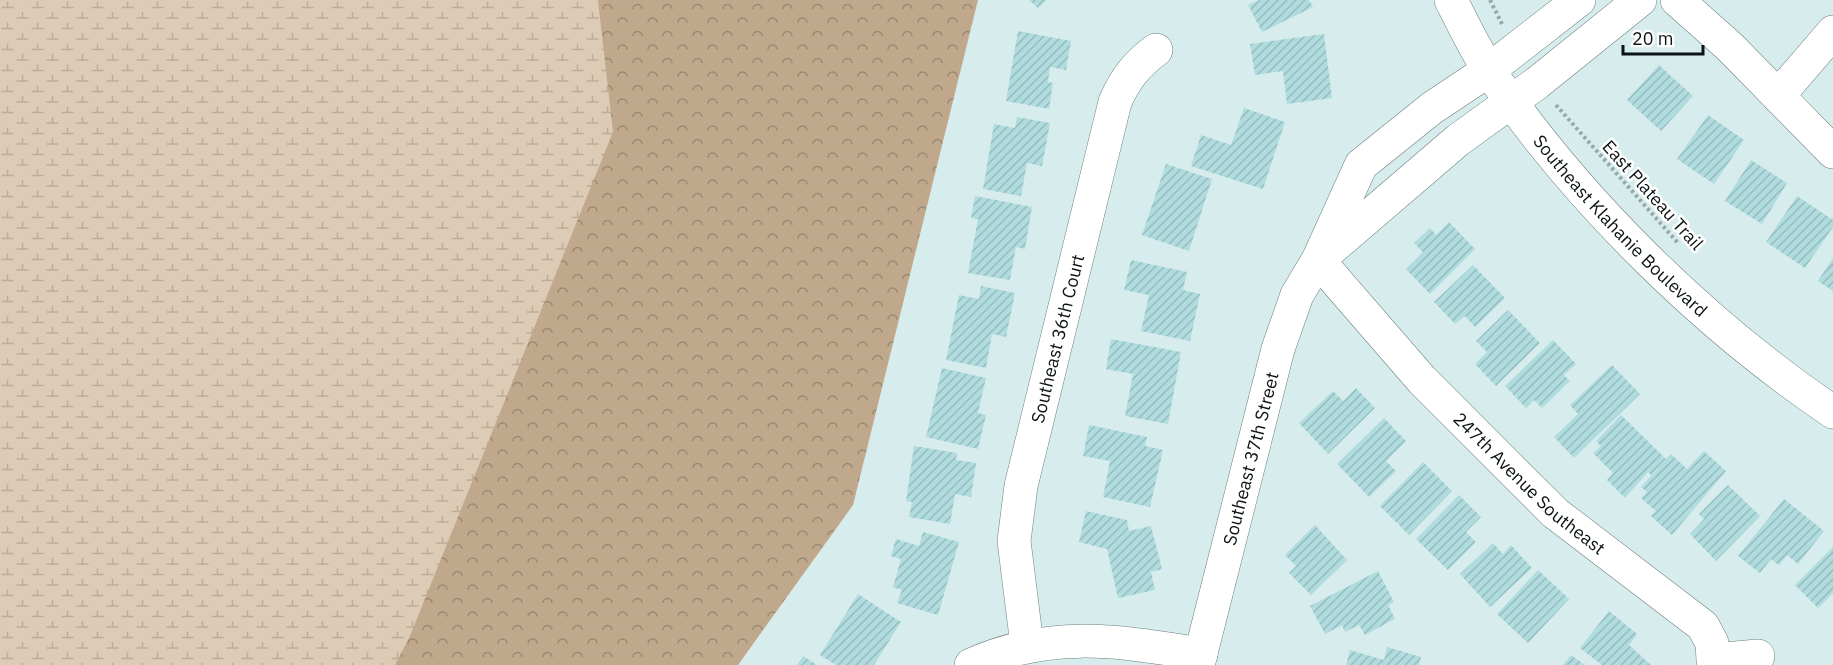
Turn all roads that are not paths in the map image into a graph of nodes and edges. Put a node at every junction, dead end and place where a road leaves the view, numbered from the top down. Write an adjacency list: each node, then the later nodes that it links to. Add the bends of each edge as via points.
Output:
1 (1451, 0): 7 (street, Southeast Klahanie Boulevard)
2 (1579, 0): 7 (street, Southeast 37th Street)
3 (1640, 0): 8 (street, Southeast 37th Street)
4 (1677, 0): 9 (street, via 1730,46)
5 (1833, 32): 9 (street)
6 (1156, 50): 13 (street, Southeast 36th Court, via 1137,64 1115,102 1021,486 1014,541)
7 (1489, 70): 8 (street, Southeast Klahanie Boulevard); 11 (street, Southeast 37th Street, via 1432,108 1361,165)
8 (1524, 92): 11 (street, Southeast 37th Street, via 1458,141); 12 (street, Southeast Klahanie Boulevard, via 1572,176 1628,239 1782,378)
9 (1778, 96): 10 (street)
10 (1833, 152)
11 (1318, 260): 15 (street, Southeast 37th Street, via 1297,295 1278,349); 16 (street, 247th Avenue Southeast, via 1422,380 1555,513 1703,626 1712,643)
12 (1833, 412)
13 (1027, 645): 15 (street, via 1068,640 1137,644); 17 (street)
14 (1758, 656): 16 (street, 247th Avenue Southeast)
15 (1200, 659)
16 (1712, 662)
17 (971, 665)

